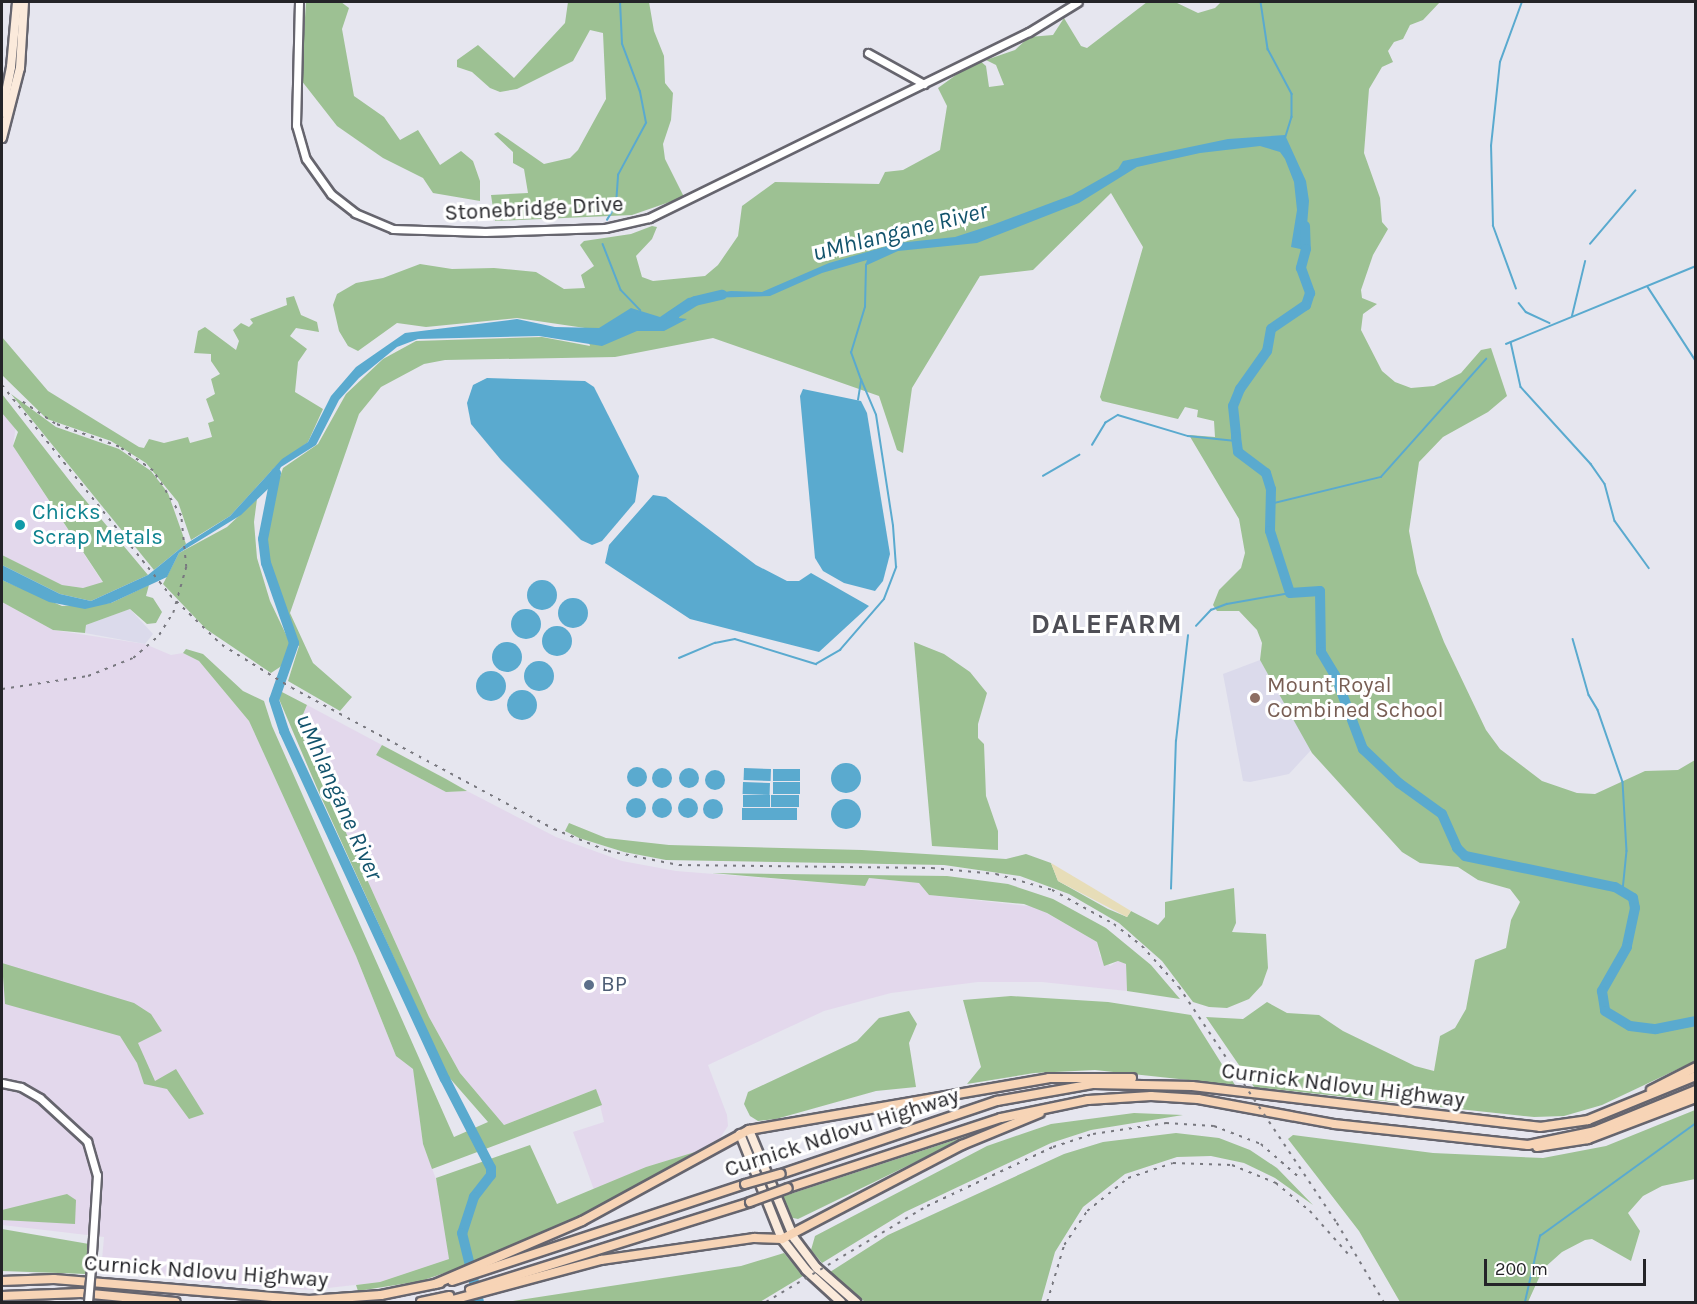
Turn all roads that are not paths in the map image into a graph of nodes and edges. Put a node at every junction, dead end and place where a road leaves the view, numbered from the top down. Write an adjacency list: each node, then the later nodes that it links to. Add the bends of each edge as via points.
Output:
1 (17, 2): 7 (main road)
2 (24, 2): 8 (main road, via 20,68)
3 (299, 2): 6 (street, Stonebridge Drive, via 295,112 306,159 343,205 393,229 485,232 585,229 632,223 681,204)
4 (1078, 2): 6 (street, Stonebridge Drive, via 1029,32)
5 (868, 53): 6 (street)
6 (924, 84)
7 (2, 113)
8 (2, 138)
9 (1695, 1067): 16 (main road)
10 (1695, 1076): 16 (main road, Curnick Ndlovu Highway)
11 (2, 1083): 27 (street, bridge, via 21,1087 40,1098 87,1141 97,1175)
12 (1192, 1086): 16 (main road, Curnick Ndlovu Highway, via 1540,1126 1588,1120); 17 (main road, via 1113,1076 1049,1078); 21 (main road, Curnick Ndlovu Highway, bridge, via 1111,1082 1035,1092)
13 (1695, 1090): 18 (main road, Curnick Ndlovu Highway, via 1595,1131)
14 (1695, 1098): 18 (main road, via 1588,1139 1553,1146)
15 (1093, 1099): 18 (main road, Curnick Ndlovu Highway, via 1198,1099 1334,1124); 19 (main road, via 1033,1115 983,1135); 23 (main road, Curnick Ndlovu Highway, bridge, via 1000,1118)
16 (1625, 1105)
17 (745, 1132): 19 (main road); 20 (main road); 21 (main road, via 582,1221)
18 (1528, 1145)
19 (792, 1233): 20 (main road); 32 (main road, via 817,1268)
20 (782, 1239): 23 (main road, via 744,1240 601,1260); 31 (main road, via 806,1270)
21 (456, 1277): 22 (main road, Curnick Ndlovu Highway, via 381,1295 309,1300 54,1279)
22 (2, 1281)
23 (478, 1290): 26 (main road, Curnick Ndlovu Highway)
24 (2, 1296): 29 (main road, Curnick Ndlovu Highway, via 81,1293)
25 (2, 1300): 28 (main road, via 57,1297)
26 (443, 1300): 30 (main road, Curnick Ndlovu Highway)
27 (88, 1302)
28 (136, 1302)
29 (176, 1302)
30 (421, 1302)
31 (841, 1302)
32 (856, 1302)

